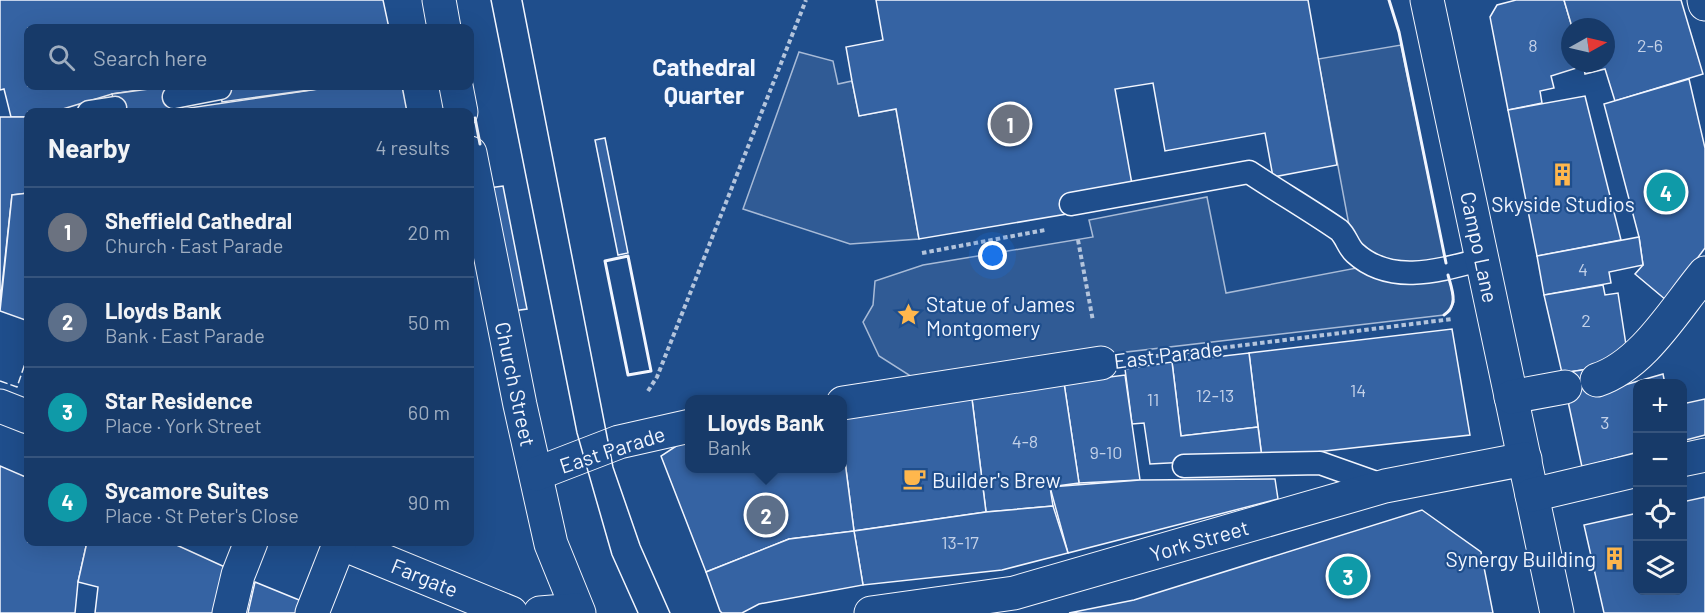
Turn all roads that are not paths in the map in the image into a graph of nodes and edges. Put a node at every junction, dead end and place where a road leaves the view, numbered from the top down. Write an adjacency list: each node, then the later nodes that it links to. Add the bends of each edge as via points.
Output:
1 (439, 0): 5 (street)
2 (1427, 0): 13 (street, Campo Lane)
3 (1704, 0): 4 (street)
4 (1705, 4)
5 (443, 24)
6 (210, 90): 8 (lane)
7 (457, 90): 9 (street)
8 (174, 97)
9 (460, 108)
10 (474, 196): 12 (street, Church Street)
11 (1073, 214): 13 (lane, via 1249,172 1342,232 1354,252 1378,267 1404,274)
12 (479, 250): 28 (street, Church Street)
13 (1483, 259): 18 (street, Campo Lane)
14 (1705, 273): 16 (street, via 1639,354 1619,371)
15 (1101, 363): 19 (street, East Parade)
16 (1597, 380)
17 (1565, 387): 18 (street)
18 (1511, 397): 24 (street, Campo Lane)
19 (847, 402)
20 (0, 406): 21 (street)
21 (24, 415)
22 (685, 427): 28 (street, East Parade, via 619,442)
23 (1705, 454): 25 (street)
24 (1525, 459): 29 (street, York Street); 30 (street, Campo Lane)
25 (1687, 459)
26 (1184, 466): 29 (lane, via 1320,463)
27 (1633, 471): 30 (street)
28 (536, 474): 34 (street, Church Street, via 551,544)
29 (1385, 486): 39 (street, York Street, via 1014,593)
30 (1532, 495): 40 (street, Campo Lane)
31 (249, 546): 35 (street)
32 (337, 546): 36 (street)
33 (349, 546): 37 (street, Fargate)
34 (578, 612): 38 (street)
35 (229, 613)
36 (312, 613)
37 (511, 613)
38 (540, 613)
39 (871, 613)
40 (1557, 613)

